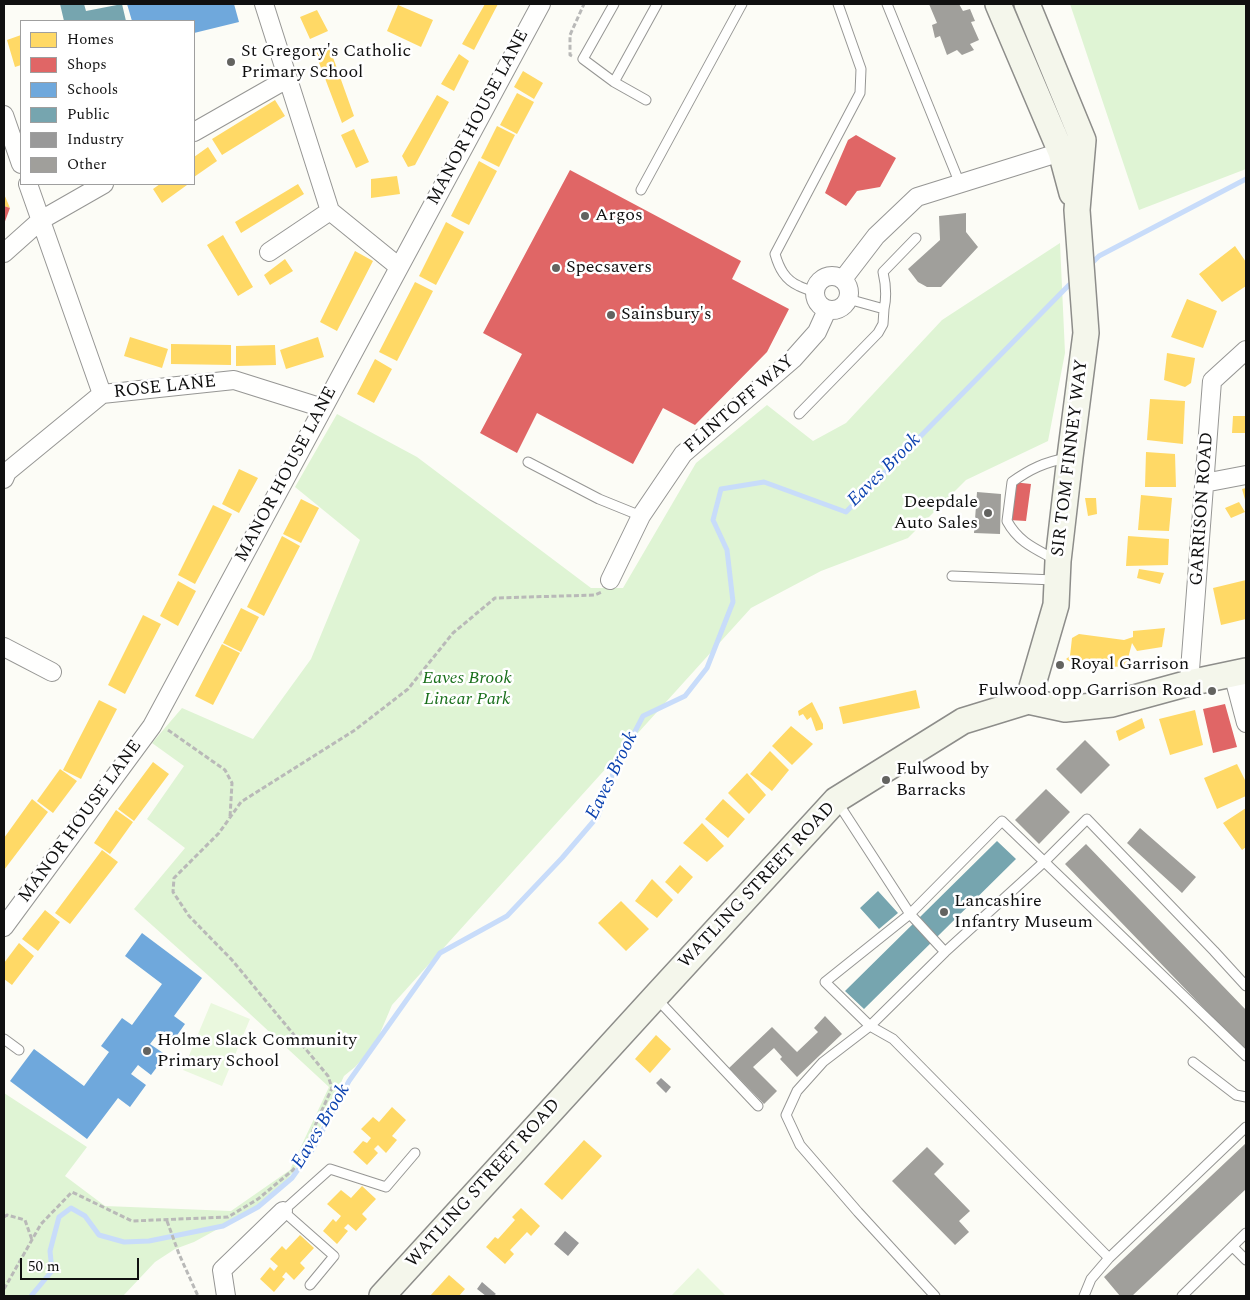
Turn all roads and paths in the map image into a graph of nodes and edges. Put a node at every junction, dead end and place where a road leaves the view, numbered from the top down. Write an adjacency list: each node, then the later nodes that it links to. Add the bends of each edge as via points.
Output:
1 (264, 4): 12 (street)
2 (540, 4): 30 (street, MANOR HOUSE LANE)
3 (584, 4): 11 (path, via 570,35 570,55)
4 (614, 4): 11 (lane)
5 (657, 4): 13 (lane)
6 (742, 4): 23 (lane)
7 (838, 4): 32 (lane, via 861,69 860,93 775,254 779,268 788,278)
8 (887, 4): 20 (lane)
9 (998, 4): 18 (main road, SIR TOM FINNEY WAY)
10 (1028, 4): 17 (main road, SIR TOM FINNEY WAY)
11 (583, 60): 13 (lane)
12 (288, 78): 16 (street); 24 (street)
13 (614, 82): 14 (lane)
14 (646, 100)
15 (4, 115): 19 (street)
16 (195, 131)
17 (1083, 140): 18 (street); 25 (main road, SIR TOM FINNEY WAY)
18 (1061, 152): 20 (street); 25 (main road, SIR TOM FINNEY WAY)
19 (20, 161)
20 (960, 184): 31 (street, via 917,198 876,236)
21 (28, 185): 26 (street)
22 (102, 185): 26 (street)
23 (642, 190)
24 (330, 210): 28 (street); 30 (street)
25 (1076, 210): 40 (main road, SIR TOM FINNEY WAY, via 1086,333)
26 (41, 220): 29 (street); 37 (street)
27 (916, 238): 34 (lane, via 884,272)
28 (269, 252)
29 (4, 253)
30 (399, 267): 38 (street, MANOR HOUSE LANE)
31 (843, 279): 32 (street, via 827,276 817,284); 33 (street, via 850,292)
32 (814, 293): 35 (street, via 820,305)
33 (848, 299): 34 (lane); 35 (street, via 838,309)
34 (884, 309): 39 (lane, via 883,324 878,333)
35 (827, 310): 45 (street, FLINTOFF WAY, via 817,332 793,359 683,454)
36 (1246, 350): 44 (street, GARRISON ROAD, via 1212,381)
37 (102, 394): 38 (street, ROSE LANE, via 234,380); 43 (street, ROSE LANE, via 7,472)
38 (323, 408): 55 (street, MANOR HOUSE LANE)
39 (799, 414)
40 (1070, 457): 46 (main road, SIR TOM FINNEY WAY); 46 (lane, via 1032,468 1012,482 1007,521 1023,542)
41 (528, 462): 45 (lane, via 599,499)
42 (1246, 476): 44 (street)
43 (4, 479)
44 (1204, 483): 52 (street, GARRISON ROAD)
45 (641, 516): 48 (street, FLINTOFF WAY)
46 (1058, 570): 47 (lane); 53 (main road, SIR TOM FINNEY WAY, via 1056,605)
47 (952, 576)
48 (610, 580): 57 (path, via 608,589 595,595 496,598 453,633 408,689 355,730 241,802)
49 (4, 646): 50 (street)
50 (52, 672)
51 (1240, 672): 52 (main road, WATLING STREET ROAD); 54 (street)
52 (1189, 683): 53 (main road, WATLING STREET ROAD, via 1112,704 1065,709)
53 (1028, 701): 56 (main road, WATLING STREET ROAD, via 963,721)
54 (1246, 723)
55 (152, 726): 57 (path, via 167,729 225,770 232,784); 60 (street, MANOR HOUSE LANE)
56 (836, 800): 59 (lane); 63 (main road, WATLING STREET ROAD)
57 (230, 817): 75 (path, via 219,833 174,878 173,892 189,916 232,960 328,1076 332,1088 293,1170 258,1199 228,1217)
58 (1044, 862): 59 (lane, via 1002,821); 61 (lane); 62 (lane, via 1087,819); 67 (lane)
59 (910, 914): 61 (lane); 64 (lane, via 825,982)
60 (4, 927)
61 (945, 952): 64 (lane)
62 (1246, 986)
63 (656, 996): 70 (lane); 85 (main road, WATLING STREET ROAD)
64 (870, 1026): 79 (lane, via 893,1039); 86 (lane, via 823,1062 797,1091 786,1115 800,1145)
65 (4, 1039): 66 (lane)
66 (19, 1050)
67 (1246, 1056)
68 (1193, 1062): 69 (lane, via 1236,1095)
69 (1246, 1097)
70 (758, 1106)
71 (1246, 1127): 79 (lane)
72 (415, 1153): 73 (lane, via 386,1187 330,1169)
73 (283, 1211): 81 (lane, via 334,1256); 84 (street, via 222,1270)
74 (4, 1217): 77 (path, via 25,1220)
75 (167, 1220): 77 (path, via 132,1221 72,1192 41,1224); 83 (path)
76 (1246, 1233): 78 (lane)
77 (32, 1240): 82 (path)
78 (1233, 1246): 80 (lane); 88 (lane)
79 (1109, 1258): 87 (lane, via 1091,1279)
80 (1246, 1260)
81 (310, 1285)
82 (4, 1289)
83 (198, 1296)
84 (226, 1296)
85 (382, 1296)
86 (935, 1296)
87 (1084, 1296)
88 (1182, 1296)

